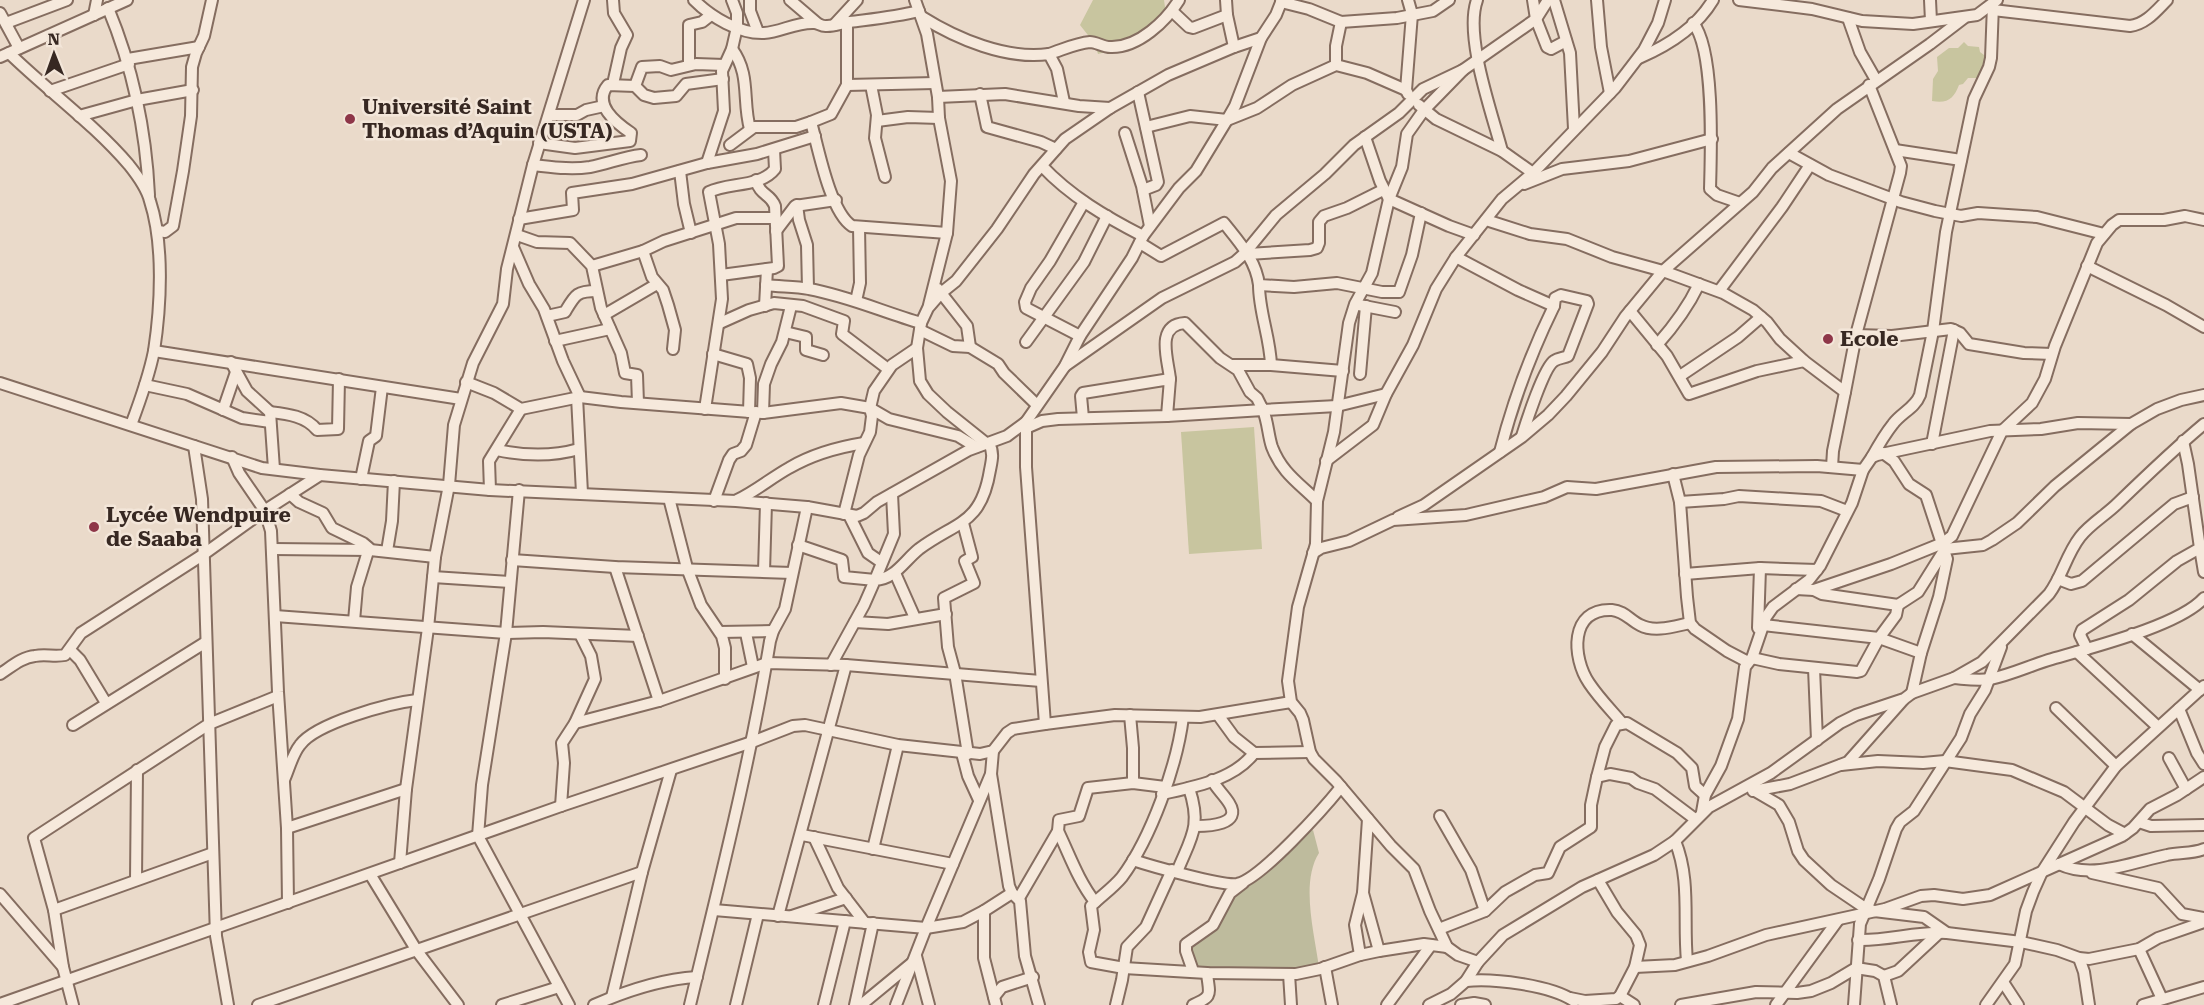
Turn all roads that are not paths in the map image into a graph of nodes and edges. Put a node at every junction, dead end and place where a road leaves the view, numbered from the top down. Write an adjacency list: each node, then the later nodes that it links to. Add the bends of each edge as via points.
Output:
1 (67, 0): 26 (street)
2 (97, 0): 34 (street)
3 (127, 0): 29 (street)
4 (212, 0): 51 (street)
5 (584, 0): 82 (street)
6 (613, 0): 66 (street, via 614,14 627,35)
7 (694, 0): 35 (street)
8 (732, 0): 32 (street)
9 (790, 0): 44 (street)
10 (857, 0): 46 (street)
11 (1179, 0): 31 (street)
12 (1226, 0): 36 (street)
13 (1408, 0): 33 (street)
14 (1449, 0): 33 (street, via 1433,11)
15 (1477, 0): 56 (street)
16 (1533, 0): 40 (street)
17 (1548, 0): 40 (street)
18 (1554, 0): 50 (street)
19 (1597, 0): 73 (street)
20 (1665, 0): 57 (street, via 1658,23)
21 (1713, 0): 45 (street)
22 (1739, 0): 38 (street, via 1812,9)
23 (1930, 0): 41 (street)
24 (2167, 0): 28 (street, via 2147,20 2130,26)
25 (1282, 1): 43 (street); 49 (street)
26 (48, 3): 37 (street)
27 (750, 5): 32 (street); 48 (street)
28 (1995, 5): 39 (street); 107 (street, via 1991,58 1974,99)
29 (108, 8): 34 (street); 58 (street)
30 (919, 10): 42 (street); 55 (street, via 944,29 988,46 1029,56); 64 (street)
31 (1172, 11): 36 (street, via 1193,28); 55 (street, via 1129,43 1111,48 1089,42)
32 (737, 13): 47 (street)
33 (1412, 14): 43 (street); 75 (street)
34 (94, 15): 54 (street)
35 (711, 15): 47 (street); 59 (street, via 689,25)
36 (1227, 15): 52 (street)
37 (3, 18): 54 (street)
38 (1848, 18): 41 (street, via 1879,24); 65 (street)
39 (1964, 18): 41 (street); 65 (street)
40 (1536, 19): 50 (street, via 1549,49); 56 (street)
41 (1931, 21)
42 (847, 22): 46 (street); 69 (street)
43 (1341, 22): 61 (street)
44 (817, 23): 46 (street); 48 (street)
45 (1693, 23): 57 (street, via 1659,50); 96 (street, via 1703,42)
46 (834, 25)
47 (737, 27): 48 (street); 53 (street)
48 (758, 32)
49 (1261, 38): 52 (street); 85 (street)
50 (1566, 41): 91 (street)
51 (199, 47): 58 (street); 70 (street, via 192,67)
52 (1234, 47): 72 (street)
53 (732, 49): 60 (street); 90 (street, via 744,73)
54 (9, 53): 71 (street)
55 (1049, 54): 78 (street, via 1057,69)
56 (1478, 59): 62 (street); 102 (street)
57 (1636, 60): 73 (street)
58 (128, 62): 71 (street); 77 (street)
59 (689, 65): 60 (street); 68 (street, via 671,70 642,67)
60 (723, 65): 63 (street)
61 (1336, 65): 75 (street, via 1367,74); 85 (street)
62 (1463, 70): 75 (street); 81 (street)
63 (723, 78): 68 (street, via 686,84 671,98 650,97); 92 (street, via 724,111)
64 (935, 82): 67 (street); 76 (street)
65 (1873, 83): 103 (street); 104 (street, via 1837,109)
66 (613, 84): 68 (street); 79 (street, via 604,91)
67 (872, 85): 69 (street); 86 (street)
68 (635, 86)
69 (847, 86): 87 (street, via 832,113)
70 (192, 90): 77 (street); 135 (street, via 188,143 173,226 165,232)
71 (50, 91): 83 (street)
72 (1138, 92): 80 (street); 89 (street)
73 (1610, 93): 91 (street)
74 (980, 94): 76 (street); 78 (street); 100 (street, via 987,127)
75 (1409, 94): 81 (street); 95 (street, via 1399,113)
76 (938, 97): 84 (street)
77 (137, 100): 83 (street); 119 (street)
78 (1064, 102): 80 (street)
79 (604, 106): 82 (street, via 577,115); 97 (street, via 618,125 631,133 630,141 575,148)
80 (1110, 108): 100 (street)
81 (1424, 110): 102 (street); 118 (street, via 1407,134 1402,167)
82 (549, 115): 97 (street)
83 (79, 116): 119 (street, via 130,166)
84 (939, 118): 86 (street); 138 (street, via 951,181)
85 (1227, 120): 89 (street, via 1190,116); 133 (street, via 1196,171)
86 (877, 121): 114 (street, via 875,138)
87 (811, 122): 88 (street, via 796,127); 94 (street)
88 (770, 127): 90 (street); 99 (street)
89 (1146, 127): 117 (street, via 1158,182)
90 (750, 129): 98 (street)
91 (1574, 129): 113 (street)
92 (717, 131): 98 (street); 108 (street)
93 (1125, 133): 117 (street)
94 (815, 136): 99 (street); 121 (street)
95 (1365, 137): 118 (street); 145 (street, via 1276,215)
96 (1712, 139): 116 (street, via 1629,161 1562,169); 123 (street, via 1710,189)
97 (539, 143): 109 (street)
98 (730, 145): 106 (street)
99 (787, 146): 101 (street)
100 (1056, 149): 111 (street)
101 (774, 150): 106 (street); 115 (street, via 774,170)
102 (1502, 150): 113 (street)
103 (1895, 150): 107 (street); 120 (street, via 1900,166)
104 (1789, 153): 110 (street); 123 (street)
105 (641, 155): 109 (street, via 590,167)
106 (741, 157): 108 (street)
107 (1961, 160): 126 (street)
108 (707, 163): 112 (street)
109 (532, 165): 129 (street)
110 (1810, 165): 120 (street); 160 (street)
111 (1042, 166): 122 (street); 158 (street, via 956,280)
112 (680, 171): 129 (street, via 632,184 572,193 573,210); 137 (street)
113 (1533, 172): 116 (street)
114 (885, 177)
115 (756, 180): 128 (street, via 760,192 774,202); 132 (street, via 710,191)
116 (1513, 189): 130 (street)
117 (1143, 190): 133 (street)
118 (1386, 194): 125 (street); 145 (street, via 1324,216 1319,222 1317,248); 157 (street, via 1377,253)
119 (150, 198): 135 (street)
120 (1894, 199): 126 (street); 179 (street)
121 (836, 200): 124 (street); 134 (street, via 848,223)
122 (1084, 202): 127 (street); 170 (street, via 1025,299 1026,308)
123 (1740, 203): 150 (street)
124 (797, 205): 136 (street); 156 (street, via 807,245)
125 (1421, 213): 141 (street); 157 (street, via 1401,291)
126 (1950, 215): 139 (street, via 2037,217); 177 (street)
127 (1107, 216): 142 (street); 170 (street, via 1084,262)
128 (774, 218): 132 (street, via 742,217); 136 (street)
129 (519, 219): 140 (street)
130 (1486, 219): 141 (street); 150 (street, via 1521,232 1567,239)
131 (2204, 220): 139 (street, via 2185,216 2119,220)
132 (715, 225): 137 (street); 151 (street)
133 (1150, 226): 142 (street)
134 (859, 227): 138 (street); 161 (street, via 860,283)
135 (158, 231): 187 (street, via 159,296)
136 (776, 231): 149 (street, via 778,265)
137 (691, 233): 144 (street)
138 (947, 233): 158 (street)
139 (2104, 234): 148 (street)
140 (517, 235): 143 (street); 147 (street, via 537,242 570,243)
141 (1474, 235): 146 (street)
142 (1141, 239): 145 (street, via 1161,256 1224,223); 180 (street)
143 (513, 247): 169 (street); 202 (street, via 502,304)
144 (643, 251): 147 (street); 152 (street)
145 (1247, 253): 155 (street, via 1258,272); 194 (street, via 1153,304)
146 (1456, 257): 165 (street); 207 (street, via 1436,289 1413,345)
147 (592, 266): 159 (street)
148 (2087, 266): 174 (street); 189 (street)
149 (767, 269): 151 (street); 154 (street)
150 (1663, 271): 153 (street); 166 (street)
151 (721, 275): 172 (street)
152 (657, 284): 168 (street); 186 (street, via 663,290 674,326)
153 (1699, 284): 160 (street); 183 (street)
154 (766, 285): 156 (street); 163 (street)
155 (1259, 285): 157 (street, via 1333,283); 193 (street)
156 (808, 288): 161 (street)
157 (1364, 288): 162 (street)
158 (938, 289): 173 (street); 184 (street, via 967,326)
159 (597, 291): 168 (street); 169 (street, via 577,294 565,312)
160 (1719, 291): 171 (street)
161 (856, 301): 173 (street)
162 (1361, 305): 167 (street); 197 (street, via 1349,323); 198 (street)
163 (765, 306): 164 (street); 172 (street)
164 (791, 306): 178 (street); 196 (street, via 813,309 844,321 842,334)
165 (1554, 306): 228 (street, via 1555,298 1561,295 1588,304 1568,356 1554,360 1548,368); 236 (street, via 1528,362)
166 (1630, 311): 183 (street); 228 (street, via 1566,396)
167 (1395, 312)
168 (604, 315): 175 (street)
169 (547, 316): 181 (street)
170 (1044, 317): 180 (street); 182 (street)
171 (1761, 317): 191 (street); 199 (street)
172 (720, 323): 188 (street)
173 (921, 326): 184 (street, via 953,346); 185 (street)
174 (2204, 327)
175 (610, 329): 181 (street); 211 (street, via 625,373 637,375)
176 (1954, 330): 177 (street); 189 (street, via 1969,344); 231 (street)
177 (1933, 331): 179 (street); 239 (street, via 1916,404 1893,424)
178 (785, 332): 190 (street, via 806,337 806,350); 219 (street)
179 (1856, 335): 206 (street)
180 (1080, 336): 194 (street)
181 (555, 341): 209 (street)
182 (1026, 342)
183 (1658, 345): 199 (street)
184 (969, 347): 212 (street, via 998,364)
185 (917, 348): 196 (street); 232 (street, via 923,388)
186 (673, 349)
187 (154, 351): 195 (street); 204 (street)
188 (713, 354): 216 (street); 219 (street, via 746,363)
189 (2052, 354): 227 (street, via 2046,379 2032,403)
190 (823, 355)
191 (1804, 361): 199 (street, via 1757,371 1694,394 1686,392); 206 (street)
192 (1232, 365): 193 (street); 201 (street, via 1220,358 1189,325 1180,324 1165,336); 218 (street)
193 (1271, 365): 197 (street)
194 (1065, 366): 212 (street)
195 (233, 367): 200 (street); 217 (street); 221 (street)
196 (888, 369): 214 (street, via 874,391)
197 (1343, 371): 213 (street)
198 (1360, 374)
199 (1680, 376)
200 (339, 379): 205 (street); 221 (street, via 338,429 316,430 307,420)
201 (1170, 379): 220 (street); 222 (street, via 1083,393)
202 (466, 382): 210 (street); 215 (street)
203 (0, 383): 225 (street)
204 (145, 385): 217 (street, via 188,394); 225 (street)
205 (382, 387): 210 (street); 246 (street, via 376,436 369,441)
206 (1845, 392): 241 (street)
207 (1386, 394): 213 (street); 240 (street, via 1373,425)
208 (2204, 395): 223 (street, via 2181,399)
209 (578, 397): 211 (street); 215 (street); 234 (street)
210 (461, 399): 248 (street, via 454,426)
211 (638, 403): 216 (street)
212 (1037, 405): 226 (street)
213 (1336, 406): 218 (street); 240 (street)
214 (870, 408): 219 (street, via 841,403); 230 (street, via 872,423); 232 (street, via 889,419)
215 (521, 409): 235 (street)
216 (705, 409): 219 (street)
217 (223, 410): 221 (street, via 242,417)
218 (1263, 410): 220 (street); 258 (street, via 1276,456 1293,481)
219 (756, 412): 256 (street, via 746,445 731,456)
220 (1167, 416): 222 (street)
221 (270, 417): 242 (street)
222 (1083, 418): 226 (street)
223 (2131, 424): 227 (street, via 2078,423); 268 (street, via 2055,486 2018,523 1992,540 1983,545)
224 (2204, 424): 229 (street)
225 (131, 425): 233 (street)
226 (1026, 425): 232 (street); 328 (street)
227 (2002, 431): 231 (street); 268 (street, via 1953,536)
228 (1522, 437): 236 (street)
229 (2183, 441): 254 (street); 288 (street, via 2082,535)
230 (864, 443): 257 (street, via 801,462); 264 (street)
231 (1932, 444): 237 (street)
232 (984, 445): 253 (street); 266 (street, via 993,456 987,490)
233 (194, 446): 238 (street); 274 (street, via 202,499)
234 (579, 449): 235 (street, via 545,455); 251 (street)
235 (497, 450): 249 (street, via 488,464)
236 (1500, 452): 265 (street, via 1424,506)
237 (1883, 453): 239 (street); 268 (street, via 1926,495)
238 (232, 457): 242 (street); 262 (street)
239 (1872, 457): 243 (street)
240 (1326, 461): 258 (street)
241 (1832, 467): 243 (street); 244 (street, via 1743,465)
242 (274, 469): 245 (street)
243 (1863, 470): 263 (street)
244 (1673, 474): 259 (street); 265 (street, via 1596,489 1567,487 1544,497 1466,515)
245 (320, 475): 246 (street); 252 (street)
246 (361, 479): 247 (street)
247 (394, 481): 248 (street); 272 (street)
248 (449, 485): 249 (street); 275 (street)
249 (490, 490): 250 (street)
250 (519, 490): 251 (street); 276 (street)
251 (582, 493): 255 (street)
252 (290, 494): 262 (street); 271 (street, via 323,513 332,528)
253 (892, 494): 264 (street, via 864,513); 277 (street, via 894,534)
254 (2193, 497): 269 (street); 288 (street, via 2174,504 2082,581 2071,584)
255 (669, 498): 256 (street); 279 (street)
256 (714, 501): 257 (street)
257 (736, 501): 260 (street)
258 (1317, 501): 273 (street)
259 (1680, 502): 263 (street, via 1738,496 1821,501); 286 (street)
260 (766, 503): 261 (street); 282 (street)
261 (807, 507): 264 (street); 267 (street)
262 (265, 511): 270 (street); 274 (street)
263 (1847, 511): 281 (street)
264 (847, 515): 277 (street, via 868,553)
265 (1393, 520): 273 (street)
266 (963, 523): 285 (street, via 928,543); 295 (street, via 972,556 965,561 974,583 944,596)
267 (798, 545): 284 (street); 289 (street, via 842,560 843,576)
268 (1944, 546): 292 (street); 294 (street, via 1918,592); 316 (street, via 1945,574)
269 (2200, 548): 283 (street); 315 (street, via 2082,630)
270 (273, 549): 271 (street); 296 (street)
271 (370, 550): 272 (street); 298 (street, via 357,587)
272 (387, 551): 275 (street)
273 (1313, 553): 334 (street, via 1291,651)
274 (204, 554): 312 (street); 314 (street, via 81,633)
275 (435, 557): 287 (street)
276 (513, 560): 278 (street); 290 (street)
277 (881, 562): 289 (street)
278 (615, 567): 279 (street); 309 (street)
279 (687, 568): 282 (street); 304 (street, via 706,614)
280 (1760, 568): 281 (street); 286 (street); 311 (street)
281 (1817, 570): 291 (street)
282 (764, 572): 284 (street)
283 (2204, 572)
284 (792, 573): 303 (street, via 785,609)
285 (895, 573): 289 (street); 297 (street)
286 (1685, 574): 300 (street)
287 (433, 577): 290 (street); 302 (street)
288 (2058, 579): 313 (street, via 2049,594)
289 (875, 580): 299 (street)
290 (510, 582): 305 (street)
291 (1796, 589): 292 (street); 301 (street, via 1773,607)
292 (1814, 590): 294 (street)
293 (2204, 598): 308 (street, via 2194,608)
294 (1898, 605): 310 (street, via 1896,615)
295 (946, 614): 297 (street); 323 (street)
296 (275, 616): 298 (street); 330 (street)
297 (915, 618): 299 (street, via 888,624)
298 (354, 621): 302 (street)
299 (855, 622): 319 (street)
300 (1690, 623): 317 (street, via 1728,651); 342 (street, via 1649,629 1613,610 1598,611 1583,622 1578,646 1584,674)
301 (1763, 625): 310 (street); 311 (street)
302 (428, 628): 305 (street); 332 (street)
303 (773, 631): 306 (street); 318 (street)
304 (720, 632): 306 (street); 326 (street, via 725,648)
305 (506, 633): 307 (street); 389 (street, via 482,785)
306 (746, 633): 321 (street)
307 (580, 634): 309 (street); 341 (street, via 591,656 595,679)
308 (2132, 634): 315 (street); 329 (street)
309 (639, 636): 333 (street)
310 (1879, 638): 316 (street); 322 (street, via 1861,671)
311 (1758, 640): 317 (street)
312 (206, 642): 335 (street); 344 (street)
313 (2002, 643): 325 (street, via 1982,662); 327 (street)
314 (70, 650): 324 (street, via 57,657 24,658); 335 (street)
315 (2082, 650): 327 (street); 346 (street)
316 (1921, 653): 331 (street)
317 (1750, 660): 322 (street); 374 (street, via 1742,679 1738,719)
318 (767, 663): 319 (street); 321 (street); 349 (street)
319 (831, 664): 320 (street)
320 (846, 665): 323 (street); 347 (street)
321 (753, 667): 326 (street)
322 (1814, 668): 348 (street)
323 (954, 673): 328 (street); 353 (street)
324 (0, 674)
325 (1954, 678): 327 (street); 331 (street)
326 (725, 679): 333 (street)
327 (1988, 679): 356 (street, via 1961,738)
328 (1041, 681): 345 (street)
329 (2202, 688): 337 (street)
330 (278, 696): 344 (street); 366 (street)
331 (1908, 696): 348 (street, via 1856,715); 358 (street, via 1855,757)
332 (417, 700): 366 (street, via 320,729 300,745); 370 (street)
333 (659, 701): 341 (street)
334 (1291, 702): 339 (street); 352 (street, via 1303,720)
335 (106, 703): 343 (street)
336 (2056, 708): 359 (street)
337 (2179, 709): 346 (street); 357 (street)
338 (1130, 715): 340 (street); 345 (street); 367 (street)
339 (1218, 715): 340 (street); 354 (street, via 1234,737)
340 (1183, 717): 372 (street, via 1180,741)
341 (575, 723): 377 (street, via 562,743)
342 (1622, 723): 363 (street, via 1616,725 1605,747); 374 (street, via 1661,743 1690,765 1695,786)
343 (73, 724)
344 (209, 724): 360 (street); 394 (street)
345 (1045, 724): 351 (street, via 1010,731)
346 (2158, 727): 359 (street)
347 (828, 729): 349 (street, via 796,725); 350 (street); 388 (street)
348 (1817, 740): 375 (street, via 1771,773)
349 (752, 742): 361 (street); 414 (street)
350 (898, 744): 353 (street); 392 (street)
351 (993, 751): 353 (street); 362 (street)
352 (1310, 752): 354 (street); 368 (street)
353 (965, 753): 376 (street, via 968,776)
354 (1254, 753): 365 (street, via 1242,765)
355 (2169, 758): 371 (street)
356 (1945, 762): 358 (street); 378 (street, via 2021,773); 415 (street, via 1914,811 1896,829)
357 (2204, 764)
358 (1840, 765): 373 (street, via 1790,784)
359 (2116, 766): 378 (street)
360 (137, 770): 404 (street); 413 (street, via 34,838)
361 (671, 770): 377 (street); 401 (street)
362 (991, 774): 376 (street); 409 (street, via 1009,886)
363 (1597, 777): 380 (street, via 1627,776); 417 (street, via 1590,829 1560,847 1548,873 1535,874 1505,892)
364 (2204, 777): 371 (street)
365 (1212, 780): 369 (street); 384 (street, via 1232,813 1224,823)
366 (283, 783): 385 (street)
367 (1132, 783): 372 (street); 386 (street, via 1090,786 1079,816 1059,820)
368 (1341, 787): 381 (street); 405 (street, via 1316,817)
369 (1189, 788): 372 (street); 384 (street)
370 (406, 789): 385 (street); 396 (street)
371 (2186, 789): 382 (street, via 2150,809)
372 (1164, 790): 395 (street)
373 (1755, 791): 375 (street); 415 (street, via 1779,805 1804,860)
374 (1706, 795): 380 (street)
375 (1729, 795): 380 (street)
376 (979, 800): 397 (street)
377 (561, 806): 389 (street)
378 (2085, 806): 387 (street); 402 (street)
379 (1440, 816): 417 (street, via 1471,870)
380 (1699, 816): 391 (street)
381 (1368, 819): 407 (street); 428 (street, via 1414,869)
382 (2139, 822): 383 (street, via 2151,826); 387 (street)
383 (2204, 825)
384 (1196, 826): 399 (street)
385 (287, 828): 412 (street)
386 (1058, 831): 409 (street); 411 (street, via 1081,884)
387 (2125, 834): 398 (street)
388 (801, 835): 390 (street); 420 (street)
389 (478, 836): 396 (street); 418 (street)
390 (814, 837): 392 (street); 410 (street)
391 (1676, 841): 406 (street); 440 (street, via 1686,881)
392 (873, 849): 397 (street)
393 (2204, 849): 400 (street)
394 (213, 854): 404 (street); 426 (street)
395 (1133, 860): 399 (street); 411 (street, via 1120,879)
396 (400, 863): 403 (street)
397 (953, 864): 427 (street)
398 (2059, 864): 400 (street); 402 (street)
399 (1175, 871): 405 (street, via 1231,884); 444 (street, via 1146,927 1126,947)
400 (2086, 871): 423 (street, via 2158,888 2182,914)
401 (642, 872): 418 (street); 461 (street)
402 (2042, 872): 415 (street, via 1977,898 1928,895); 431 (street, via 2026,912)
403 (370, 874): 412 (street); 435 (street)
404 (136, 880): 413 (street)
405 (1247, 880): 447 (street, via 1230,893 1213,925 1186,944)
406 (1598, 880): 441 (street, via 1503,934); 443 (street, via 1636,935 1640,945)
407 (1363, 893): 436 (street); 437 (street, via 1355,926)
408 (0, 894): 442 (street)
409 (1015, 895): 416 (street); 452 (street, via 1025,956)
410 (846, 898): 421 (street); 425 (street)
411 (1095, 902): 444 (street, via 1090,910 1094,930 1089,960)
412 (288, 903): 426 (street)
413 (54, 910): 442 (street)
414 (714, 910): 419 (street); 451 (street)
415 (1867, 910): 422 (street); 429 (street, via 1924,917); 430 (street)
416 (984, 911): 427 (street, via 954,925); 464 (street, via 984,958)
417 (1485, 911): 428 (street)
418 (519, 914): 435 (street); 456 (street)
419 (758, 914): 420 (street); 474 (street)
420 (778, 916): 421 (street)
421 (790, 916): 424 (street)
422 (1838, 920): 440 (street, via 1766,935); 458 (street)
423 (2204, 920): 434 (street)
424 (845, 921): 425 (street); 475 (street)
425 (869, 923): 427 (street); 476 (street)
426 (217, 928): 453 (street); 467 (street)
427 (926, 928): 439 (street)
428 (1439, 929): 433 (street)
429 (1943, 933): 430 (street); 431 (street); 450 (street, via 1902,968)
430 (1858, 940): 446 (street)
431 (2021, 942): 438 (street); 455 (street, via 2015,964)
432 (1431, 945): 433 (street); 436 (street); 485 (street)
433 (1448, 947): 441 (street)
434 (2139, 949): 438 (street); 463 (street)
435 (417, 951): 468 (street); 469 (street)
436 (1379, 951): 437 (street)
437 (1360, 955): 445 (street)
438 (2079, 958): 497 (street)
439 (914, 959): 477 (street); 478 (street); 479 (street)
440 (1687, 961): 443 (street)
441 (1478, 962): 454 (street)
442 (63, 967): 453 (street)
443 (1635, 967): 460 (street)
444 (1124, 968): 447 (street); 481 (street)
445 (1325, 968): 449 (street); 484 (street)
446 (1856, 968): 450 (street); 458 (street, via 1822,987); 493 (street)
447 (1193, 971): 448 (street)
448 (1207, 973): 449 (street); 482 (street, via 1209,995)
449 (1290, 974): 483 (street)
450 (1884, 976): 494 (street)
451 (697, 977): 461 (street, via 670,979); 473 (street)
452 (1033, 977): 464 (street, via 1002,987); 480 (street)
453 (66, 980): 465 (street); 466 (street)
454 (1466, 981): 459 (street); 462 (street, via 1505,982)
455 (2003, 982): 495 (street); 496 (street)
456 (559, 987): 470 (street); 471 (street)
457 (2204, 987): 463 (street)
458 (1786, 992): 491 (street, via 1756,992); 492 (street)
459 (1451, 994): 486 (street); 487 (street)
460 (1620, 996): 462 (street, via 1598,1001); 490 (street)
461 (612, 997): 472 (street)
462 (1569, 998): 489 (street)
463 (2162, 999): 498 (street)
464 (995, 1003)
465 (0, 1004)
466 (74, 1005)
467 (228, 1005)
468 (258, 1005)
469 (458, 1005)
470 (502, 1005)
471 (569, 1005)
472 (594, 1005)
473 (690, 1005)
474 (736, 1005)
475 (824, 1005)
476 (855, 1005)
477 (861, 1005)
478 (896, 1005)
479 (928, 1005)
480 (1039, 1005)
481 (1116, 1005)
482 (1193, 1005)
483 (1291, 1005)
484 (1332, 1005)
485 (1387, 1005)
486 (1429, 1005)
487 (1460, 1005): 488 (street)
488 (1485, 1005)
489 (1580, 1005)
490 (1634, 1005)
491 (1681, 1005)
492 (1776, 1005)
493 (1854, 1005)
494 (1891, 1005)
495 (1986, 1005)
496 (2018, 1005)
497 (2089, 1005)
498 (2144, 1005)

